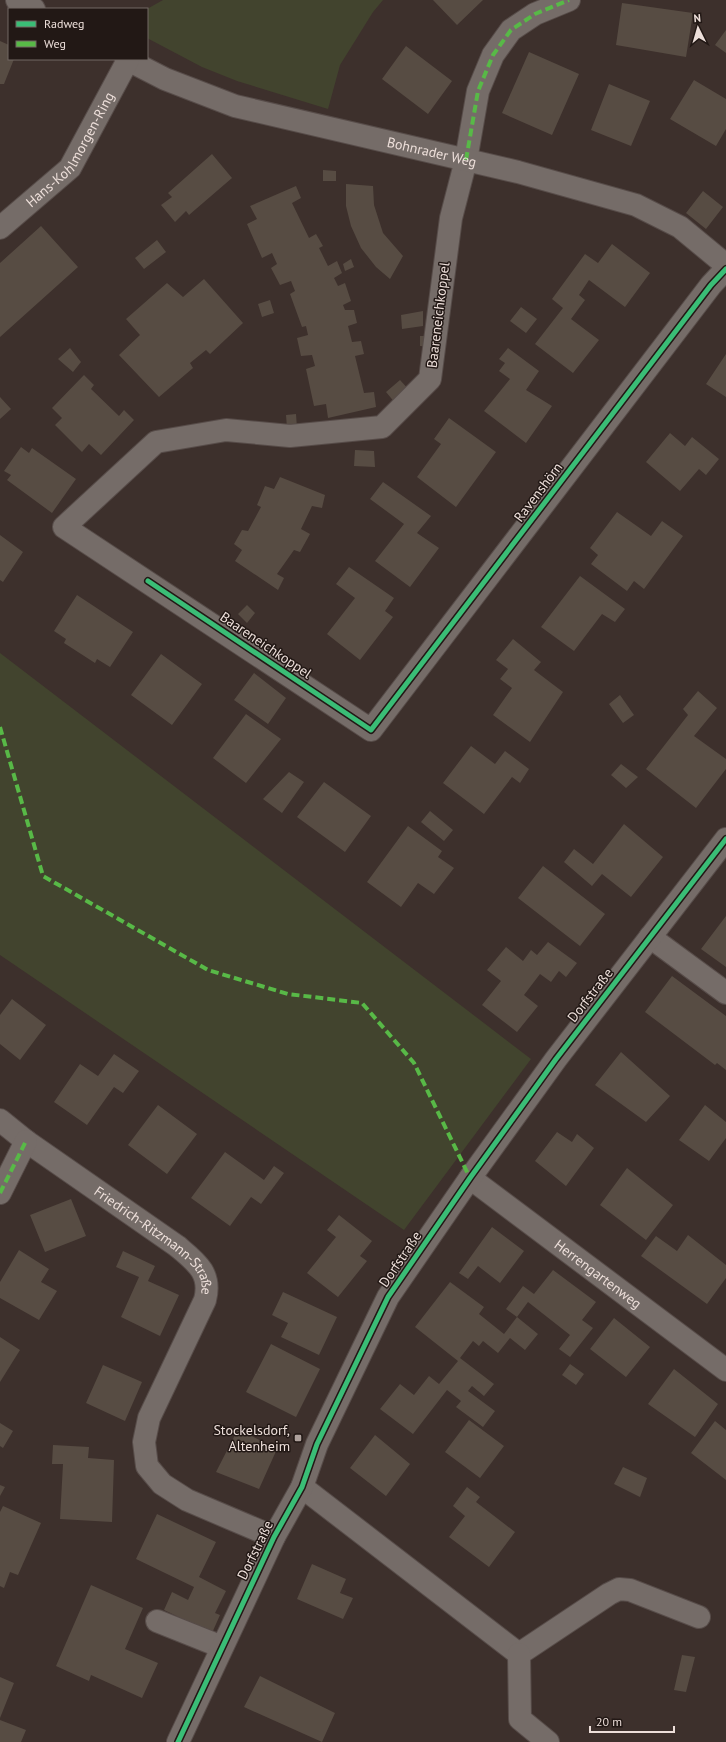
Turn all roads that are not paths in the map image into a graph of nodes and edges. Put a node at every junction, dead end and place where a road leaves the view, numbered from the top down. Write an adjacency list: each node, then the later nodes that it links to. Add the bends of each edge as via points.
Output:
1 (17, 0): 3 (street)
2 (569, 0): 6 (street, Baareneichkoppel, via 535,14 511,30 493,55 478,91)
3 (32, 8)
4 (126, 60): 7 (street, Hans-Kohlmorgen-Ring, via 70,168)
5 (129, 60): 6 (street, Bohnrader Weg, via 165,79 235,106)
6 (466, 160): 8 (street, Bohnrader Weg, via 636,205 680,227); 10 (street, Baareneichkoppel, via 451,218 430,379 382,427 290,436 226,430 156,442 64,527)
7 (0, 228)
8 (726, 265)
9 (726, 269): 10 (street, Ravenshörn)
10 (371, 730)
11 (726, 839): 12 (street, Dorfstraße)
12 (650, 937): 13 (street); 16 (street, Dorfstraße, via 556,1059)
13 (726, 994)
14 (0, 1120): 15 (street, Friedrich-Ritzmann-Straße)
15 (26, 1141): 17 (street); 20 (street, Friedrich-Ritzmann-Straße, via 177,1246 198,1264 206,1278 206,1295 149,1418 144,1442 147,1466 162,1484 187,1500)
16 (470, 1178): 18 (street, Herrengartenweg); 19 (street, Dorfstraße, via 388,1297 317,1444)
17 (0, 1193)
18 (726, 1370)
19 (302, 1487): 20 (street, Dorfstraße); 24 (street)
20 (274, 1537): 23 (street, Dorfstraße)
21 (699, 1617): 24 (street, via 630,1590 619,1589)
22 (157, 1621): 23 (street)
23 (222, 1647): 25 (street, Dorfstraße)
24 (519, 1654): 26 (street, via 520,1719)
25 (178, 1742)
26 (548, 1742)

